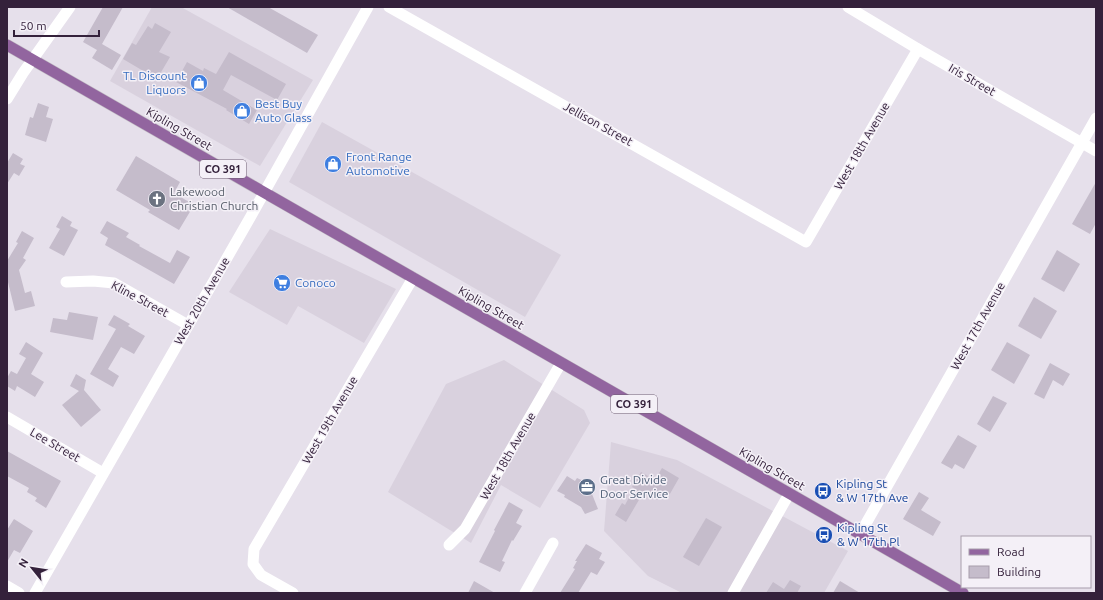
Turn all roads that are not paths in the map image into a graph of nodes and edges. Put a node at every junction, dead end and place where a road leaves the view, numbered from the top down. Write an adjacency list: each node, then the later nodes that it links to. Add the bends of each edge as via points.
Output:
1 (70, 7): 7 (street)
2 (368, 7): 12 (street, West 20th Avenue)
3 (389, 7): 13 (street, Jellison Street)
4 (848, 7): 6 (street, Iris Street)
5 (7, 45): 7 (main road, Kipling Street / CO 391)
6 (918, 49): 10 (street, Iris Street); 13 (street, West 18th Avenue)
7 (32, 60): 8 (street); 12 (main road, Kipling Street / CO 391)
8 (7, 99)
9 (1096, 118): 10 (street, West 17th Avenue)
10 (1082, 143): 11 (street, Iris Street); 21 (street, West 17th Avenue)
11 (1096, 151)
12 (264, 193): 14 (main road, Kipling Street / CO 391); 16 (street, West 20th Avenue)
13 (806, 242)
14 (413, 278): 17 (main road, Kipling Street / CO 391); 27 (street, West 19th Avenue, via 254,549 253,564 261,575)
15 (66, 282): 16 (street, Kline Street, via 114,283)
16 (188, 325): 19 (street, West 20th Avenue)
17 (561, 363): 20 (main road, Kipling Street / CO 391); 23 (street, West 18th Avenue, via 465,529)
18 (7, 417): 19 (street, Lee Street)
19 (103, 473): 26 (street, West 20th Avenue)
20 (789, 494): 21 (main road, Kipling Street / CO 391); 29 (street)
21 (860, 534): 30 (main road, Kipling Street / CO 391)
22 (553, 543): 28 (street)
23 (449, 545)
24 (7, 586): 25 (street)
25 (19, 593)
26 (35, 593)
27 (293, 593)
28 (525, 593)
29 (732, 593)
30 (963, 593)

